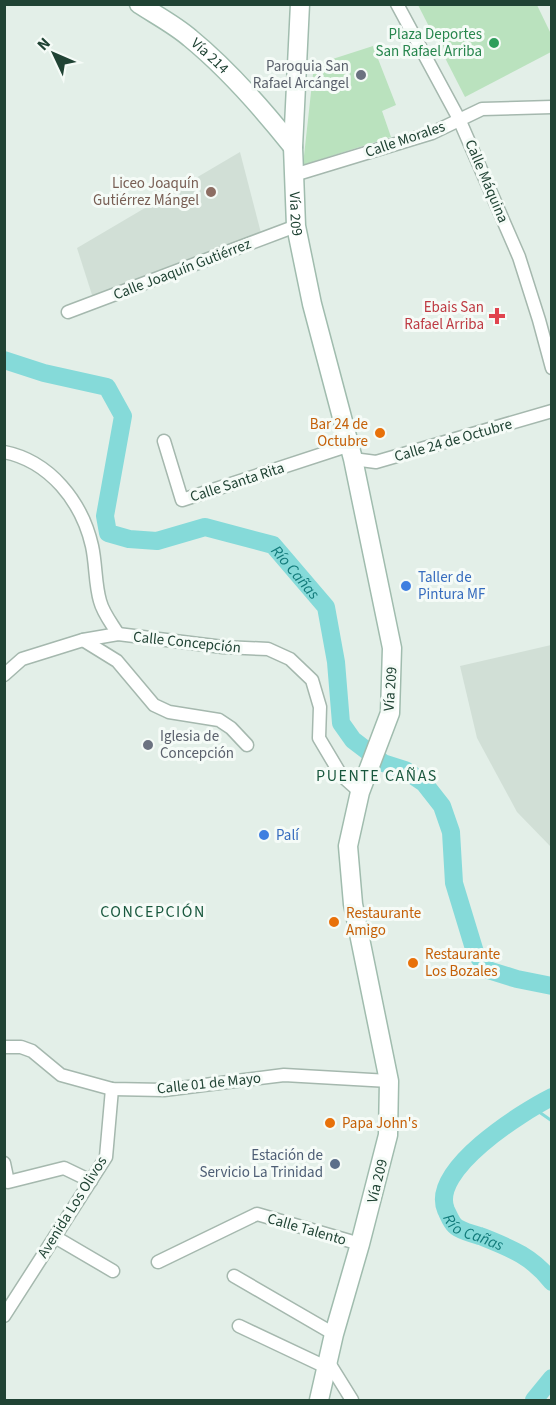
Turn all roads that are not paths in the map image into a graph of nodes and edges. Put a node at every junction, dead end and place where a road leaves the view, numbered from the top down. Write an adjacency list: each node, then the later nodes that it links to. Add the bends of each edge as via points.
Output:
1 (139, 4): 6 (main road, Vía 214, via 189,37)
2 (300, 4): 4 (main road, Vía 209)
3 (397, 4): 7 (street, Calle Máquina)
4 (296, 99): 6 (main road, via 286,109); 8 (main road, Vía 209)
5 (552, 107): 7 (street, Calle Morales, via 482,109)
6 (267, 115): 8 (main road, Vía 214)
7 (459, 119): 9 (street, Calle Morales, via 432,133); 12 (street, Calle Máquina, via 519,258)
8 (293, 147): 9 (main road, Vía 209)
9 (294, 175): 10 (main road, Vía 209)
10 (296, 226): 11 (street, Calle Joaquín Gutiérrez); 16 (main road, Vía 209)
11 (68, 312)
12 (552, 368)
13 (552, 411): 16 (street, Calle 24 de Octubre, via 376,462)
14 (164, 441): 16 (street, Calle Santa Rita, via 182,500)
15 (4, 452): 17 (street, Calle Concepción, via 44,469 75,504 92,545 100,601)
16 (352, 452): 21 (main road, Vía 209, via 392,648 390,712)
17 (118, 634): 18 (street); 21 (street, Calle Concepción, via 268,649 290,659 312,680 320,707 319,738 341,775)
18 (83, 640): 19 (street, via 22,659); 20 (street, via 117,661 154,705 169,712 219,720)
19 (4, 675)
20 (247, 745)
21 (360, 792): 23 (main road, Vía 209, via 348,846 353,904)
22 (4, 1047): 24 (street, Calle 01 de Mayo, via 32,1051 61,1075)
23 (390, 1081): 24 (street, Calle 01 de Mayo, via 284,1075 164,1090); 28 (main road, Vía 209, via 388,1135)
24 (112, 1089): 26 (street, Avenida Los Olivos, via 106,1157)
25 (4, 1163): 26 (street, via 8,1182 64,1168)
26 (91, 1181): 27 (street, Avenida Los Olivos)
27 (55, 1237): 30 (street); 32 (street, Avenida Los Olivos)
28 (360, 1244): 29 (street, Calle Talento, via 257,1214); 34 (main road, Vía 209)
29 (158, 1262)
30 (113, 1271)
31 (234, 1276): 34 (street)
32 (4, 1316)
33 (239, 1326): 35 (street)
34 (334, 1334): 35 (main road, Vía 209)
35 (328, 1365): 36 (main road, Vía 209); 37 (street)
36 (319, 1401)
37 (352, 1401)

